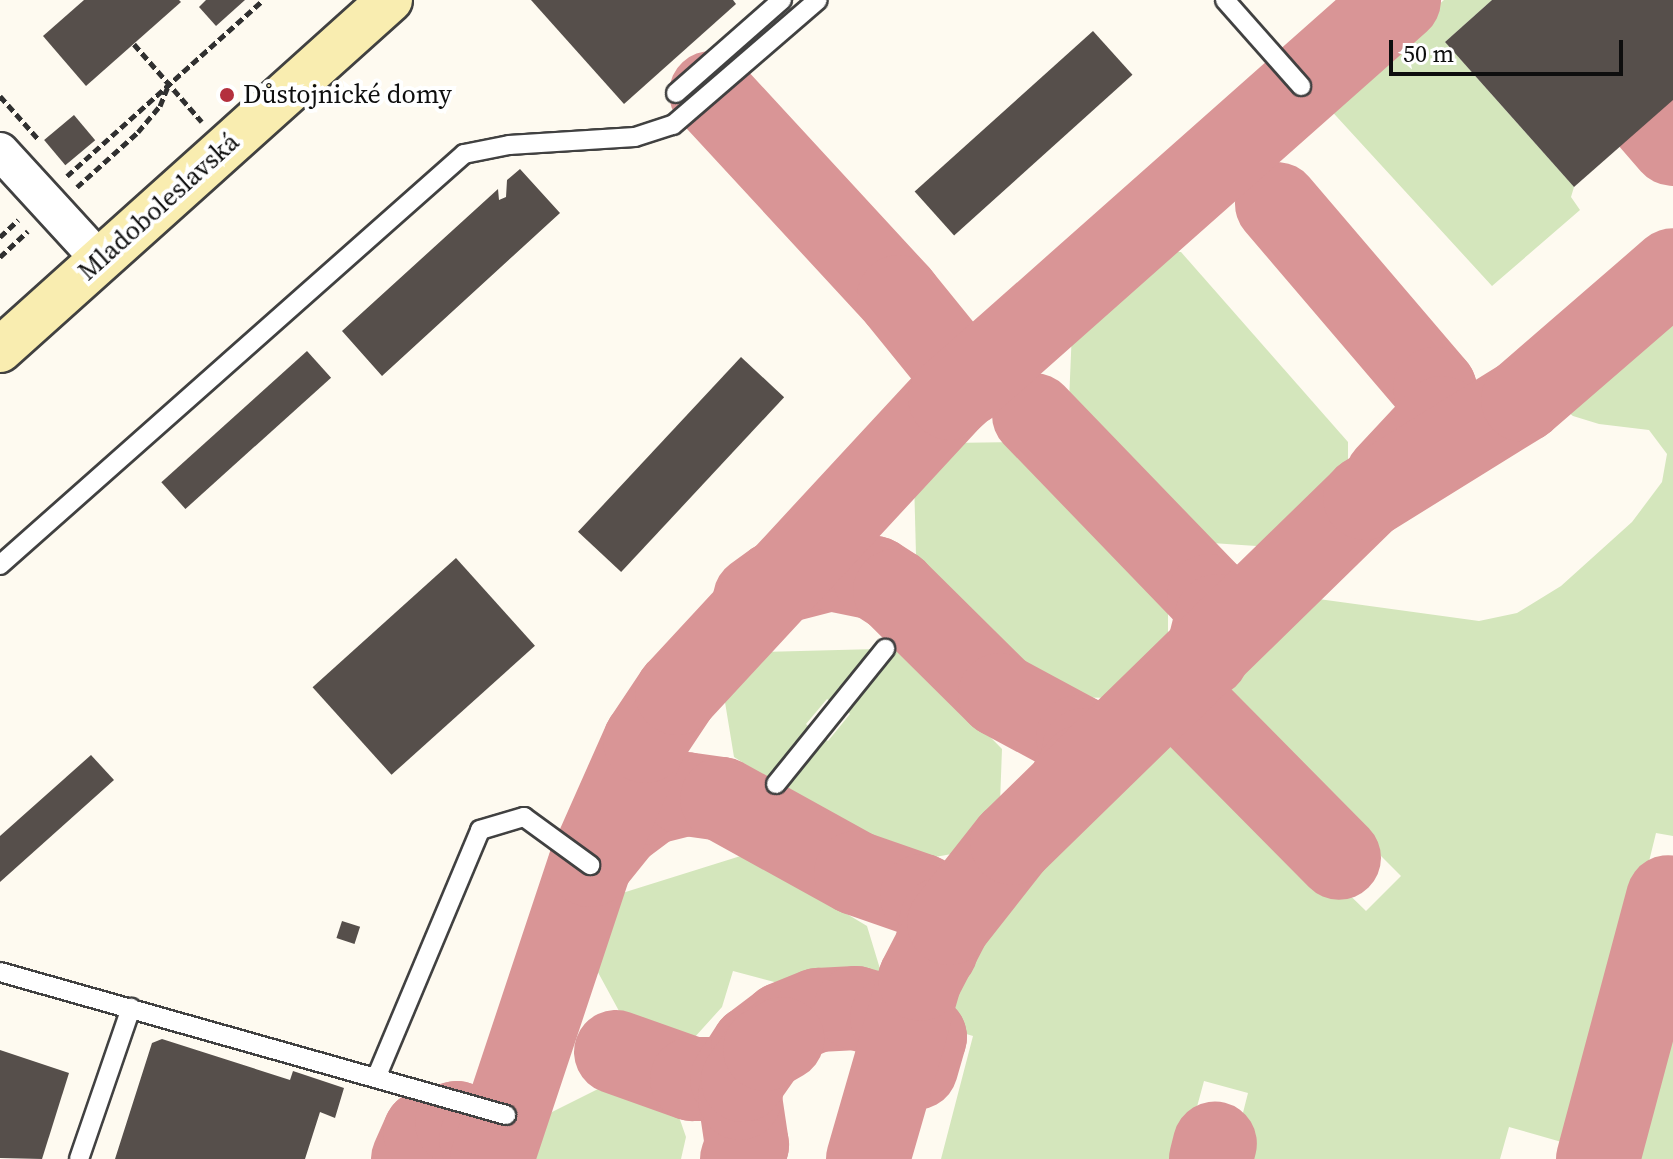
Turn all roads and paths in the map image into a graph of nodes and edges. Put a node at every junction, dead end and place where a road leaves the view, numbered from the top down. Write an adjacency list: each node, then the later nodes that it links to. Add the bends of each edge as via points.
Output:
1 (263, 0): 7 (path)
2 (390, 0): 18 (main road, Mladoboleslavská)
3 (782, 0): 9 (lane)
4 (818, 0): 20 (lane, via 673,125 635,137 464,154)
5 (1225, 0): 8 (lane)
6 (134, 44): 7 (path)
7 (168, 85): 11 (path); 15 (path); 16 (path, via 160,106 138,132)
8 (1301, 86)
9 (676, 93)
10 (0, 96): 13 (path)
11 (204, 124)
12 (0, 151): 16 (street)
13 (50, 151)
14 (60, 162): 15 (path)
15 (69, 173): 16 (path)
16 (48, 203): 17 (path); 18 (street)
17 (0, 237)
18 (100, 260): 19 (main road, Mladoboleslavská)
19 (0, 350)
20 (0, 565)
21 (885, 649): 22 (lane)
22 (776, 784)
23 (590, 865): 26 (lane, via 524,817 480,830)
24 (0, 972): 25 (lane)
25 (131, 1008): 26 (lane); 28 (lane)
26 (376, 1078): 27 (lane)
27 (506, 1115)
28 (79, 1159)

